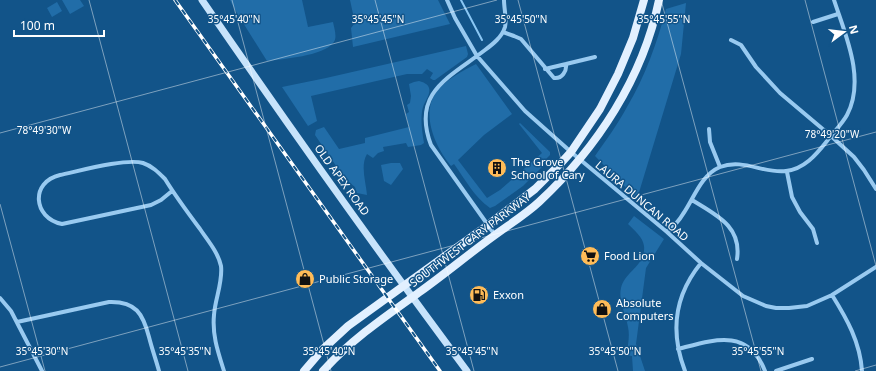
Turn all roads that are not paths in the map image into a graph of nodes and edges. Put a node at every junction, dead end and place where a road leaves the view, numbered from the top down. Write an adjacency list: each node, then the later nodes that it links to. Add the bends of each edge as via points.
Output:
1 (202, 0): 31 (main road, OLD APEX ROAD)
2 (447, 0): 11 (street, LAURA DUNCAN ROAD)
3 (504, 0): 9 (street)
4 (644, 0): 17 (main road, SOUTHWEST CARY PARKWAY, via 633,38 618,74 600,109)
5 (659, 0): 18 (main road, SOUTHWEST CARY PARKWAY, via 647,43 632,79 610,118)
6 (834, 0): 7 (street)
7 (838, 14): 8 (street); 16 (street, via 851,50 854,84 850,108)
8 (813, 22)
9 (503, 32): 11 (street); 14 (street, via 520,40)
10 (731, 40): 16 (street, via 741,45 756,67 780,93)
11 (477, 56): 17 (street, LAURA DUNCAN ROAD, via 525,111); 24 (street, via 437,87 430,97 426,119 431,145)
12 (595, 57): 13 (street)
13 (566, 64): 14 (street); 14 (street, via 562,76 557,78)
14 (545, 69)
15 (708, 129): 19 (street, via 710,142)
16 (832, 136): 20 (street, via 811,159); 21 (street, via 854,157)
17 (571, 152): 18 (street, LAURA DUNCAN ROAD); 24 (main road, SOUTHWEST CARY PARKWAY, via 535,189)
18 (580, 160): 25 (street, LAURA DUNCAN ROAD); 26 (main road, SOUTHWEST CARY PARKWAY, via 538,203)
19 (720, 167): 20 (street, via 744,165); 23 (street, via 706,177)
20 (786, 172): 27 (street, via 794,201 813,229)
21 (876, 189)
22 (172, 191): 22 (street, via 165,179 153,168 142,163 126,162 55,176 42,186 39,200 47,217 62,224 151,205); 40 (street, via 219,259 221,273 213,332)
23 (692, 200): 25 (street); 28 (street, via 717,216 731,229 737,239)
24 (488, 225): 26 (street); 31 (main road, SOUTHWEST CARY PARKWAY)
25 (667, 232): 29 (street, LAURA DUNCAN ROAD)
26 (495, 235): 33 (main road, SOUTHWEST CARY PARKWAY)
27 (817, 243)
28 (737, 259)
29 (701, 263): 32 (street, LAURA DUNCAN ROAD, via 734,290 766,306 798,308); 36 (street, via 687,283 678,308)
30 (876, 267): 32 (street, LAURA DUNCAN ROAD)
31 (405, 286): 33 (main road, OLD APEX ROAD); 41 (main road, SOUTHWEST CARY PARKWAY, via 386,297 343,330)
32 (832, 295): 47 (street, via 856,339)
33 (412, 297): 42 (main road, SOUTHWEST CARY PARKWAY, via 356,338); 43 (main road, OLD APEX ROAD)
34 (0, 298): 35 (street)
35 (17, 322): 38 (street); 39 (street, via 109,302 123,302 134,308 144,319)
36 (678, 349): 44 (street); 45 (street, via 714,340 734,341 752,351)
37 (812, 359): 46 (street)
38 (42, 371)
39 (159, 371)
40 (224, 371)
41 (304, 371)
42 (323, 371)
43 (467, 371)
44 (685, 371)
45 (765, 371)
46 (776, 371)
47 (862, 371)

